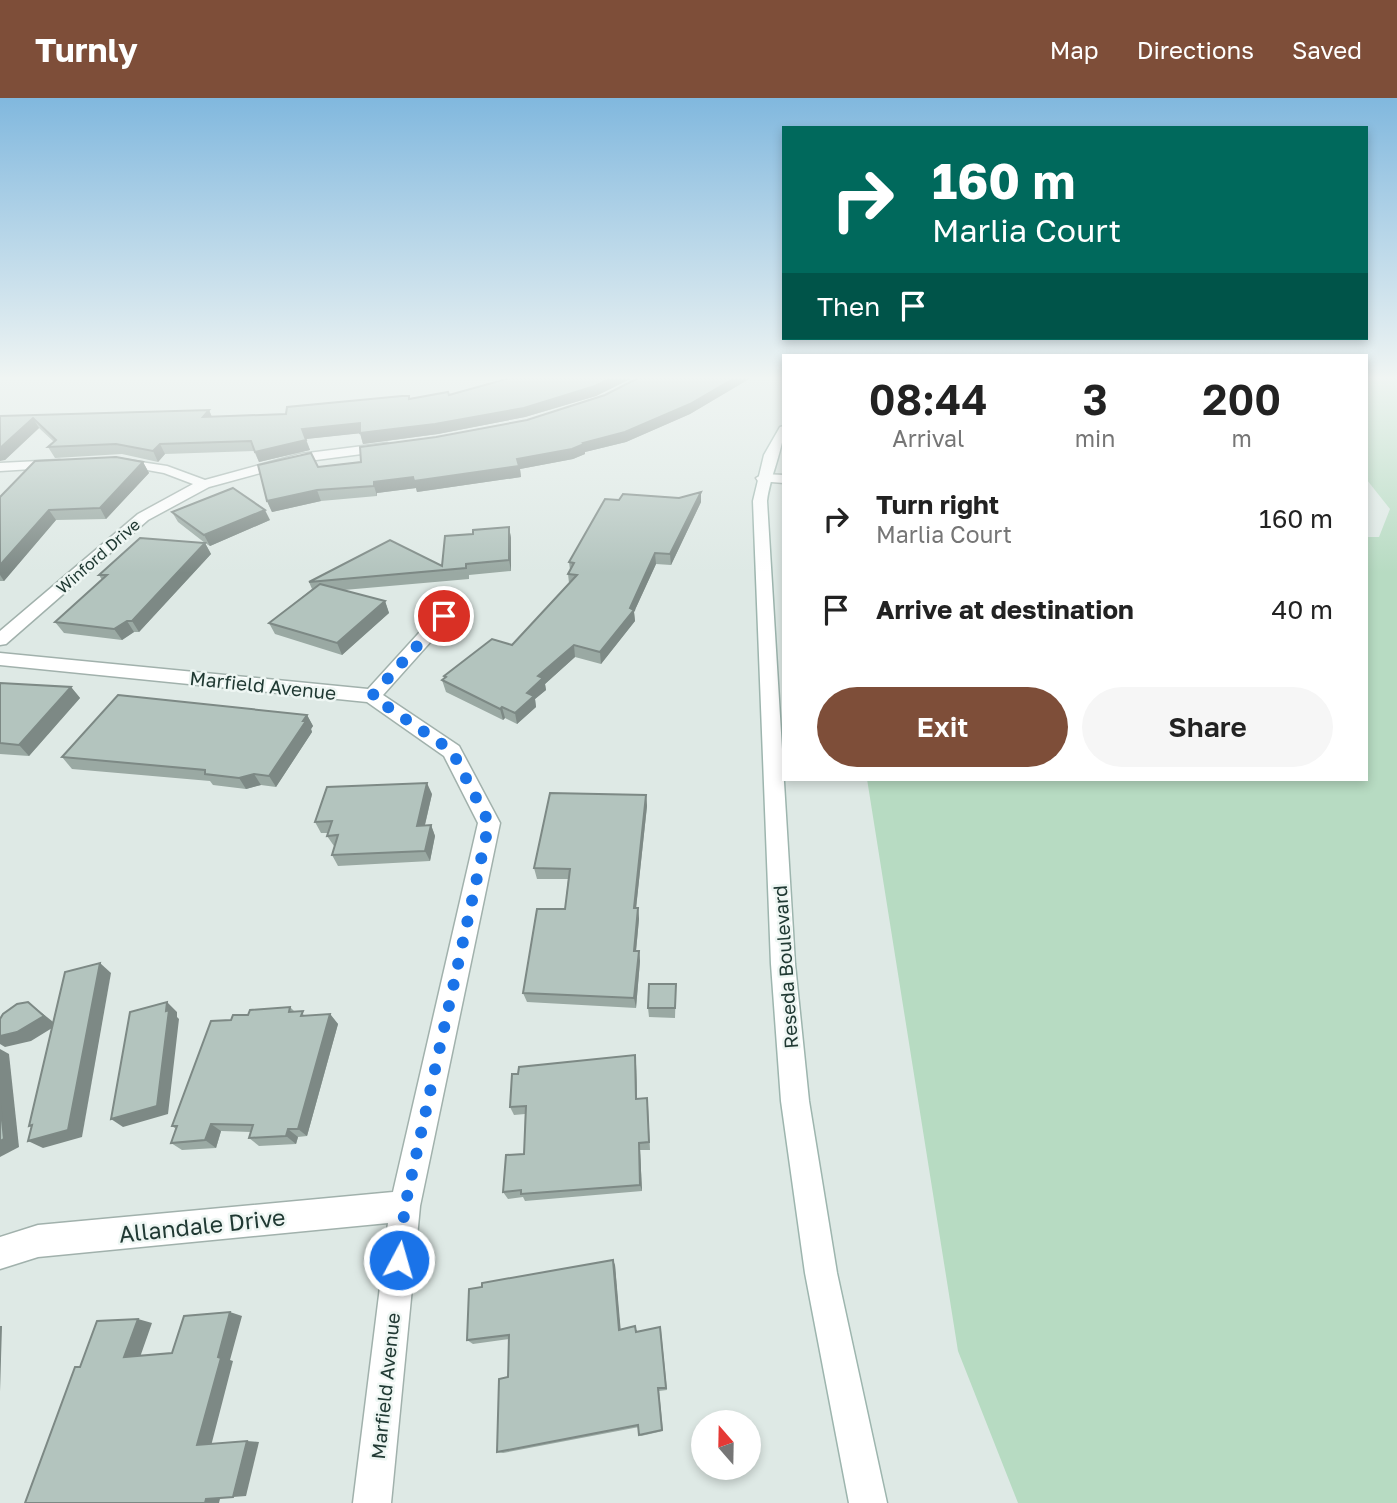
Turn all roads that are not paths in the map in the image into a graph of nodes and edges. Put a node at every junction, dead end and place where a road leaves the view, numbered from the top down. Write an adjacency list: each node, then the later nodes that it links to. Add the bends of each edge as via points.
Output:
1 (777, 442): 6 (street, Reseda Boulevard, via 772,449)
2 (396, 446): 7 (street, Winford Drive, via 300,458)
3 (109, 462): 7 (street, via 167,470)
4 (68, 464): 5 (street)
5 (0, 467)
6 (775, 472): 15 (street, Reseda Boulevard, via 760,501 783,964 795,1101 821,1273)
7 (204, 484): 9 (street, Winford Drive, via 143,517)
8 (444, 616): 11 (street)
9 (0, 640)
10 (0, 659): 11 (street, Marfield Avenue)
11 (372, 696): 12 (street, Marfield Avenue, via 452,751 489,823)
12 (405, 1206): 13 (street, Allandale Drive, via 38,1241); 14 (street, Marfield Avenue)
13 (0, 1252)
14 (372, 1503)
15 (868, 1503)

